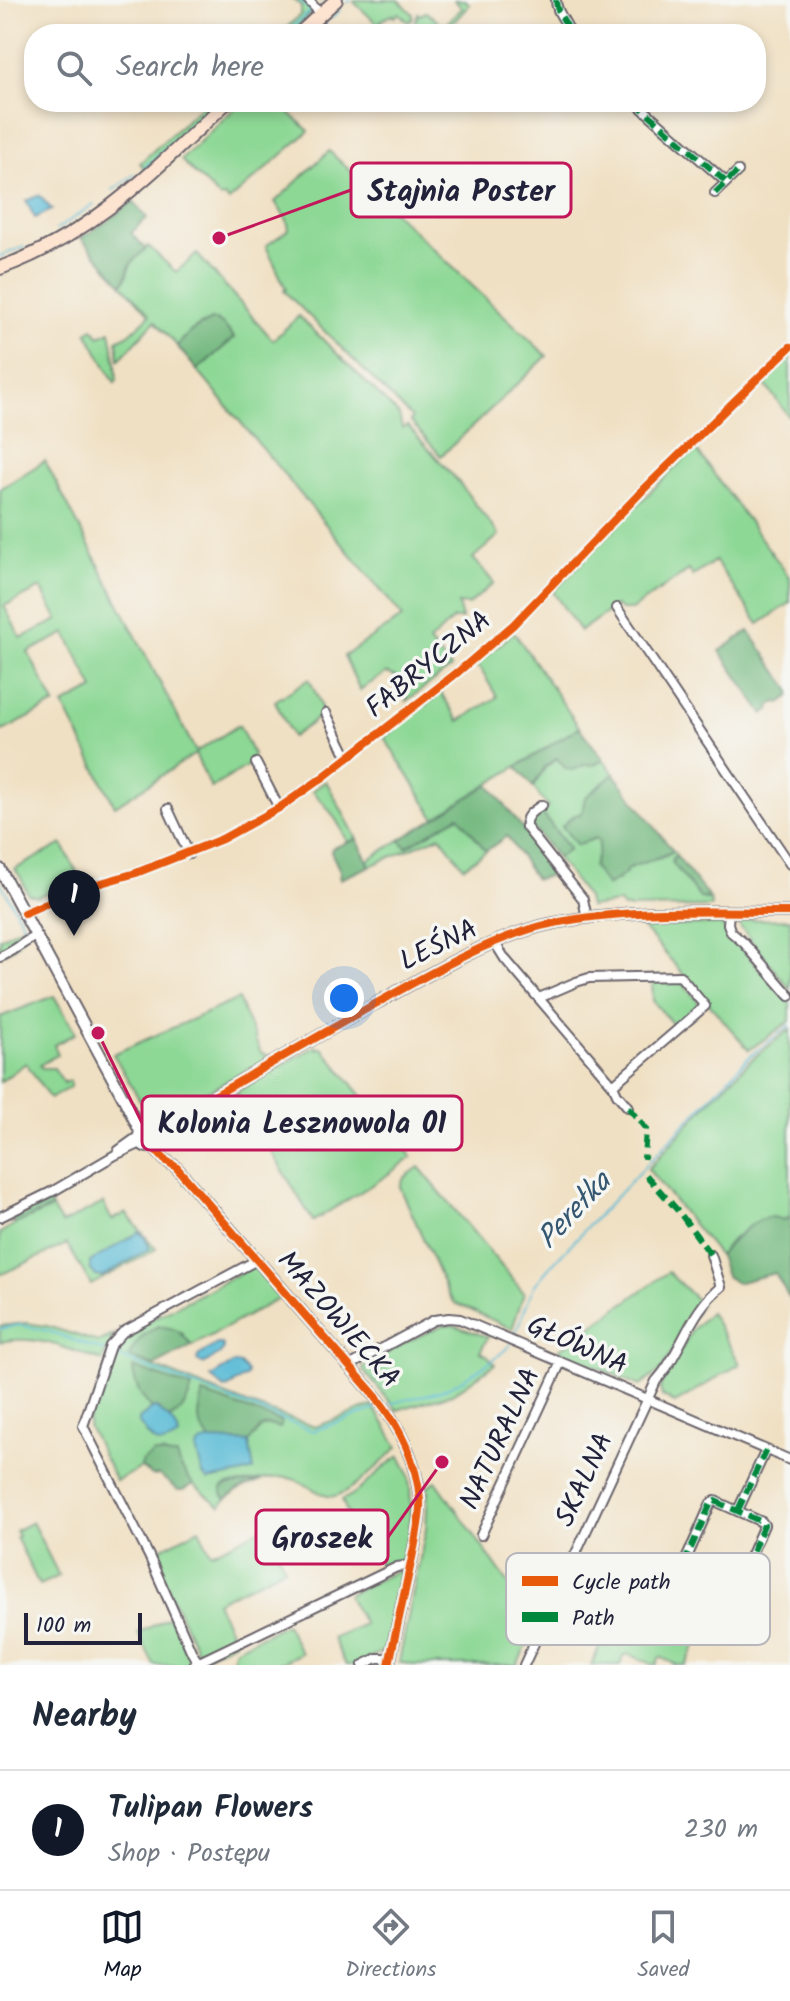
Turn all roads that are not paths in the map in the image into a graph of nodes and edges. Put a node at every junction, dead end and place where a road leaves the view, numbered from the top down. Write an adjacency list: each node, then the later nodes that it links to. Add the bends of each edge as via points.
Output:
1 (308, 0): 4 (street)
2 (336, 0): 4 (main road)
3 (556, 0): 6 (street)
4 (321, 14): 5 (main road)
5 (310, 24)
6 (566, 24)
7 (216, 112): 12 (main road, via 106,211 62,240)
8 (646, 112): 10 (street)
9 (738, 171): 10 (street)
10 (726, 182): 11 (street)
11 (715, 193)
12 (0, 268)
13 (790, 347): 16 (street, FABRYCZNA, via 513,625)
14 (617, 608): 21 (street)
15 (326, 713): 16 (street, FABRYCZNA)
16 (348, 758): 19 (street, FABRYCZNA)
17 (256, 763): 19 (street)
18 (542, 805): 28 (street, via 526,818 526,827 583,899)
19 (279, 808): 22 (street, FABRYCZNA)
20 (168, 809): 22 (street)
21 (786, 850): 23 (street)
22 (189, 854): 27 (street, FABRYCZNA)
23 (790, 864)
24 (0, 869): 27 (street, MAZOWIECKA)
25 (729, 912): 26 (street, LEŚNA); 28 (street, LEŚNA); 32 (street, via 731,932)
26 (790, 912)
27 (24, 913): 29 (street, MAZOWIECKA)
28 (587, 918): 30 (street, LEŚNA, via 538,927)
29 (36, 936): 31 (street); 36 (street, MAZOWIECKA, via 126,1103)
30 (495, 943): 33 (street); 36 (street, LEŚNA, via 408,986)
31 (0, 957)
32 (790, 996)
33 (539, 998): 34 (street); 34 (street, via 589,978 680,976 705,1006)
34 (613, 1085): 35 (street)
35 (628, 1107)
36 (150, 1135): 37 (street); 39 (street, MAZOWIECKA)
37 (0, 1217)
38 (711, 1255): 42 (street, SKALNA, via 721,1287 692,1320)
39 (257, 1260): 41 (street, MAZOWIECKA); 53 (street, via 123,1332 110,1346 83,1426)
40 (561, 1362): 41 (street, GŁÓWNA, via 460,1319 439,1319); 42 (street, GŁÓWNA); 46 (street, NATURALNA)
41 (349, 1366): 50 (street, MAZOWIECKA, via 385,1407 412,1461 420,1501)
42 (647, 1400): 43 (street, GŁÓWNA); 47 (street, SKALNA)
43 (766, 1450): 44 (street, GŁÓWNA); 45 (street)
44 (790, 1460)
45 (738, 1510): 48 (street, via 711,1503); 49 (street, via 762,1522)
46 (481, 1535)
47 (576, 1553)
48 (689, 1553)
49 (752, 1553)
50 (411, 1565): 52 (street, MAZOWIECKA); 53 (street, via 397,1567)
51 (533, 1645): 55 (street, SKALNA)
52 (389, 1662): 54 (street, via 377,1658)
53 (196, 1664)
54 (363, 1665)
55 (524, 1665)

